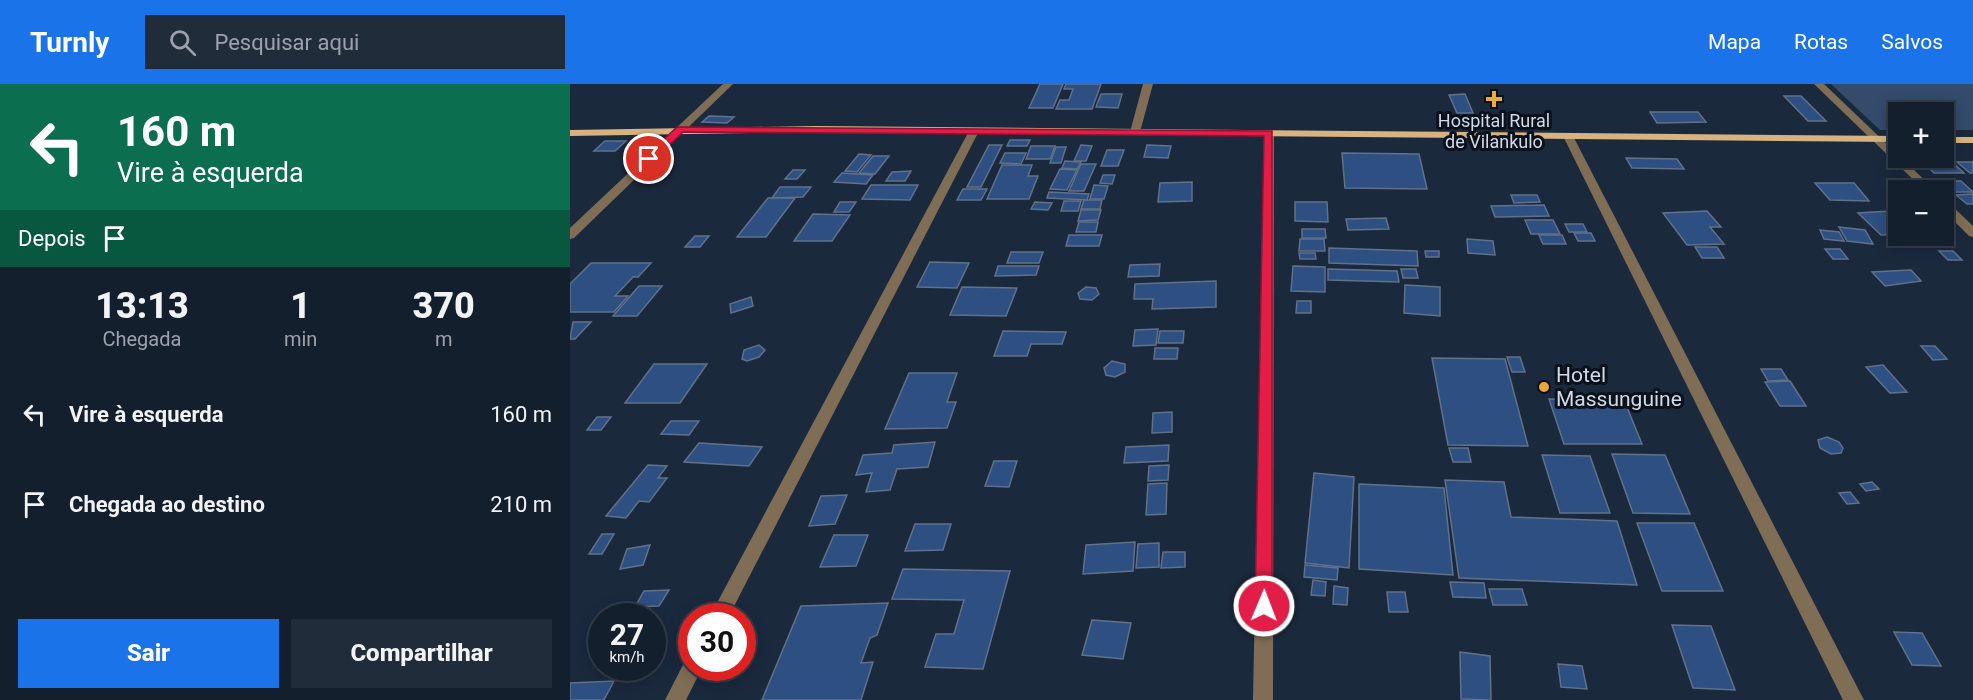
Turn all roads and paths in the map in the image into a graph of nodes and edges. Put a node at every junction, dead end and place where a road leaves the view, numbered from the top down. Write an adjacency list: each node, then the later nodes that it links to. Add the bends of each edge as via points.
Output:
1 (728, 84): 4 (street)
2 (1148, 84): 6 (street)
3 (1819, 84): 10 (street)
4 (681, 129): 5 (main road); 7 (main road); 17 (street)
5 (974, 131): 6 (main road); 18 (street)
6 (1135, 132): 8 (main road)
7 (570, 133)
8 (1269, 133): 9 (main road); 21 (street)
9 (1568, 136): 10 (main road); 22 (street)
10 (1877, 139): 11 (main road); 14 (street)
11 (1888, 139)
12 (1954, 140): 13 (main road)
13 (1973, 140)
14 (1920, 180)
15 (1954, 214): 16 (street)
16 (1973, 233)
17 (570, 235)
18 (726, 603)
19 (685, 681): 20 (street)
20 (675, 700)
21 (1263, 700)
22 (1854, 700)

